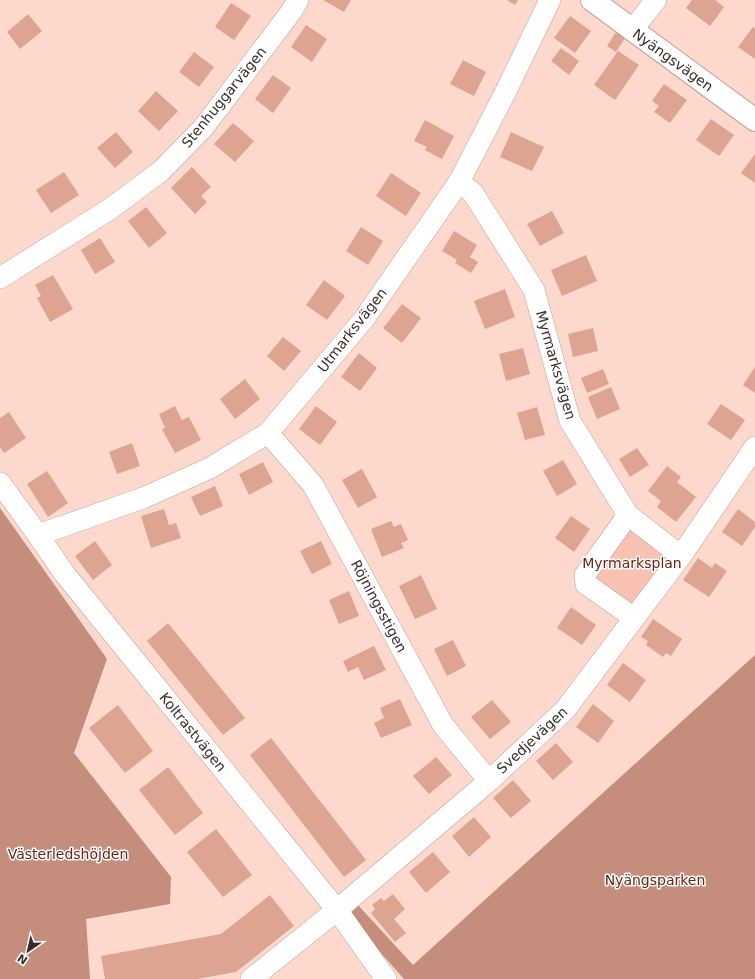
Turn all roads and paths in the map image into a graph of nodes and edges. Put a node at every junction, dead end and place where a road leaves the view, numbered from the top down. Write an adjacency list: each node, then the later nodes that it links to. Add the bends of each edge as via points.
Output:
1 (298, 0): 8 (street, Stenhuggarvägen, via 203,128 161,171 110,209)
2 (550, 0): 7 (street, Utmarksvägen)
3 (592, 0): 5 (street, Nyängsvägen)
4 (656, 0): 5 (street)
5 (632, 30): 6 (street, Nyängsvägen)
6 (755, 120)
7 (459, 182): 9 (street, Utmarksvägen, via 364,319); 12 (street, Myrmarksvägen, via 473,193 534,290 570,421)
8 (0, 278)
9 (268, 433): 13 (street, Utmarksvägen, via 210,468 143,498); 16 (street, Röjningsstigen, via 313,485 443,725)
10 (755, 447): 14 (street, Svedjevägen)
11 (0, 483): 13 (street, Koltrastvägen)
12 (628, 515): 14 (street, Myrmarksvägen); 15 (street, via 585,575 586,584)
13 (38, 535): 17 (street, Koltrastvägen, via 69,579)
14 (681, 556): 15 (street, Svedjevägen)
15 (634, 618): 16 (street, Svedjevägen, via 565,710)
16 (489, 781): 17 (street, Svedjevägen)
17 (337, 910): 18 (street, Svedjevägen); 19 (street, Koltrastvägen)
18 (251, 979)
19 (386, 979)

